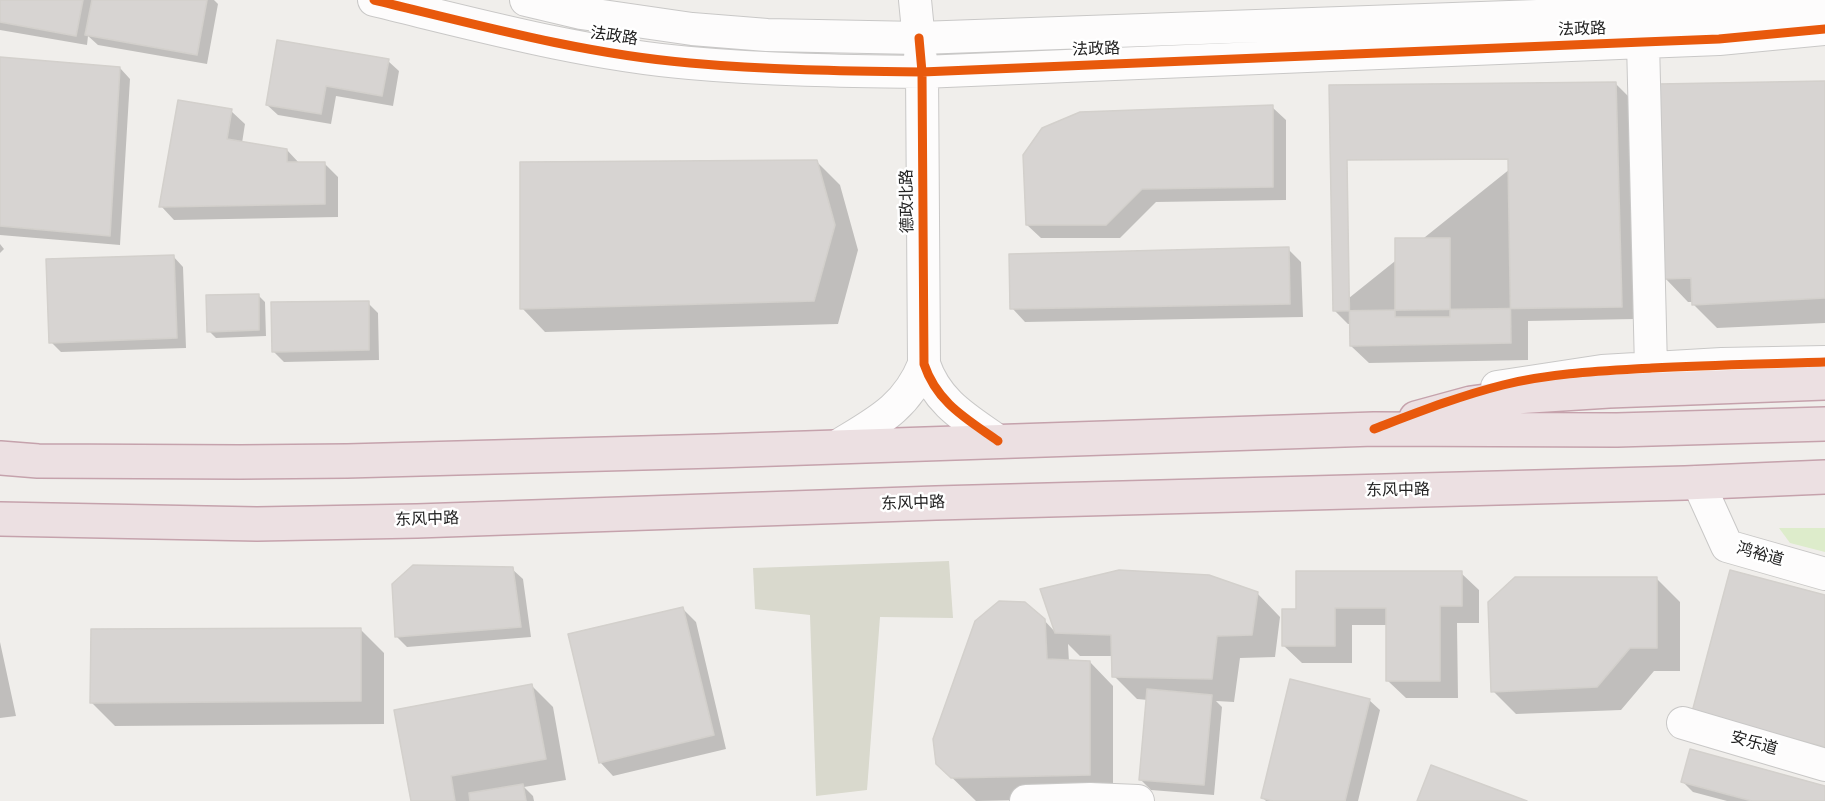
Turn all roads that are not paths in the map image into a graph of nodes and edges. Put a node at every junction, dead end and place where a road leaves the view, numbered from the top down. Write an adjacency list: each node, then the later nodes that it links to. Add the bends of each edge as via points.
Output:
1 (374, 0): 8 (street, 法政路, via 576,47 689,63)
2 (526, 0): 6 (street, 法政路, via 581,13 692,28 767,35)
3 (915, 0): 6 (street, 德政北路)
4 (1825, 0): 6 (street, 法政路, via 1762,8)
5 (1825, 29): 7 (street, 法政路)
6 (919, 38): 8 (street, 德政北路)
7 (1643, 42): 8 (street, 法政路); 11 (street)
8 (922, 72): 10 (street, 德政北路)
9 (1825, 362): 11 (street)
10 (924, 364): 15 (street, via 936,392); 16 (street, via 910,393 897,406)
11 (1651, 368): 14 (street, via 1602,370 1505,384)
12 (1825, 383): 14 (highway, via 1515,397 1472,403)
13 (1825, 423): 14 (highway, via 1617,430)
14 (1374, 429): 15 (highway)
15 (998, 441): 16 (highway)
16 (836, 447): 17 (highway, via 311,461)
17 (0, 458)
18 (1825, 477): 19 (highway, 东风中路)
19 (1698, 483): 20 (highway, 东风中路, via 417,521 246,524); 21 (street, 鸿裕道, via 1726,546)
20 (0, 519)
21 (1825, 574)
22 (1683, 723): 23 (street, 安乐道)
23 (1825, 765)
24 (1026, 801): 25 (street)
25 (1138, 801)

